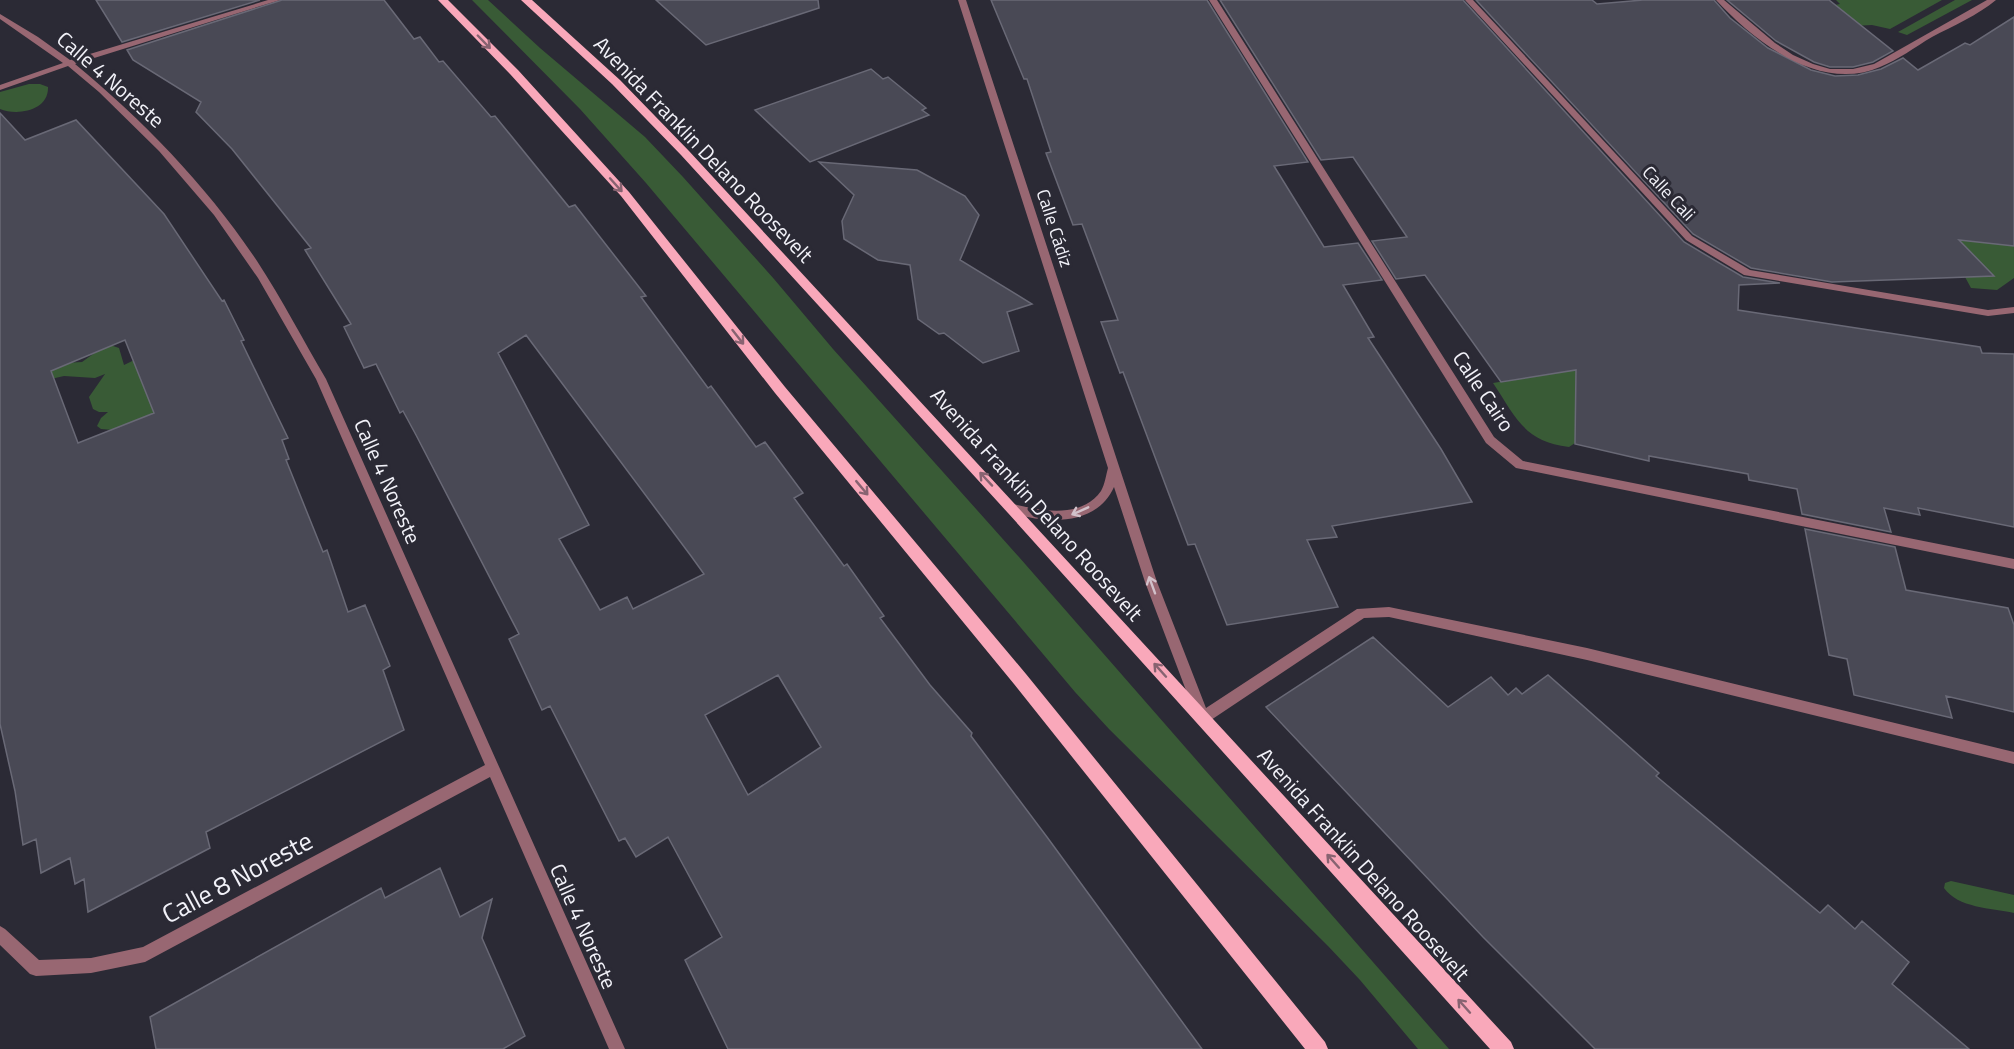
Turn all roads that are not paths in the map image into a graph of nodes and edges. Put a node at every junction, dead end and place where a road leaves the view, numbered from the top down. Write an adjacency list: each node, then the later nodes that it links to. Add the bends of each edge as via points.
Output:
1 (276, 0): 10 (street)
2 (443, 0): 21 (main road, one-way to 21, via 625,194 780,390 1020,679)
3 (526, 0): 14 (main road, Avenida Franklin Delano Roosevelt, one-way to 3, via 685,153 616,82)
4 (962, 0): 13 (street, Calle Cádiz)
5 (1213, 0): 15 (street, Calle Cairo, via 1490,440 1504,454 1520,465)
6 (1469, 0): 12 (street, Calle Cali, via 1689,238 1747,273 1988,313)
7 (1720, 0): 8 (street, via 1785,55 1804,65 1844,74 1877,66)
8 (1992, 0)
9 (0, 16): 10 (street, Calle 4 Noreste)
10 (69, 63): 11 (street); 18 (street, Calle 4 Noreste, via 131,117 210,203 271,292 321,379)
11 (0, 88)
12 (2014, 310)
13 (1114, 468): 14 (street, one-way to 14, via 1106,493 1083,510 1067,516 1042,516); 16 (street, Calle Cádiz, one-way to 13, via 1151,582)
14 (1014, 508): 16 (main road, Avenida Franklin Delano Roosevelt, one-way to 14)
15 (2014, 564)
16 (1203, 718): 17 (street, via 1362,613 1389,612 1587,654); 22 (main road, Avenida Franklin Delano Roosevelt, one-way to 16)
17 (2014, 758)
18 (493, 768): 19 (street, Calle 8 Noreste, via 145,954 74,969 36,968); 20 (street, Calle 4 Noreste)
19 (0, 934)
20 (617, 1049)
21 (1318, 1049)
22 (1504, 1049)

